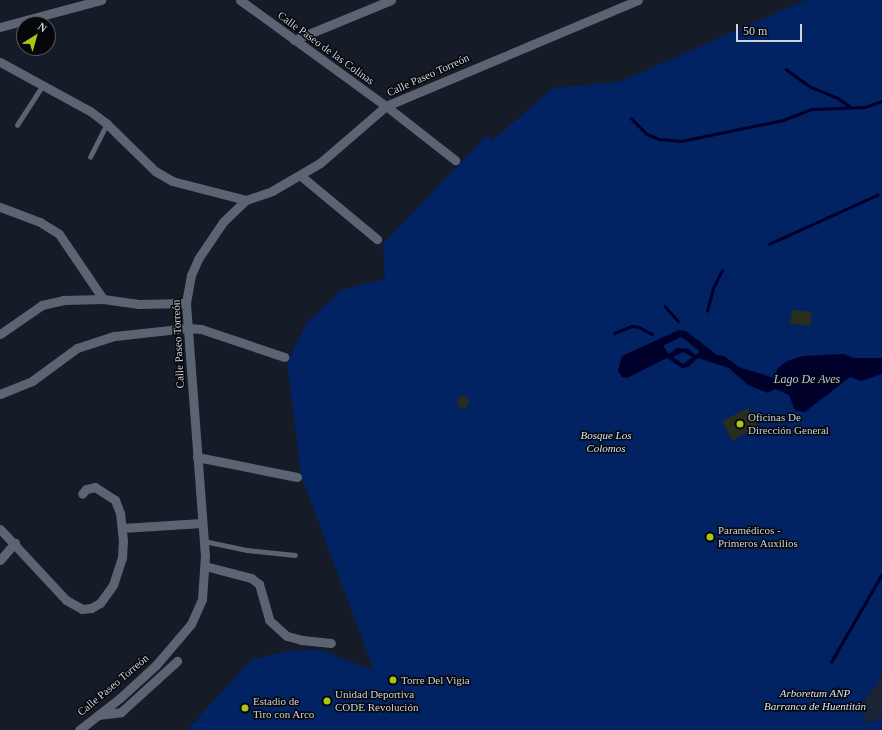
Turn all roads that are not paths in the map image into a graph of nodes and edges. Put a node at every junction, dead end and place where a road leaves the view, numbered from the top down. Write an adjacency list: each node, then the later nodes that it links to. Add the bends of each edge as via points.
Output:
1 (101, 0): 5 (street)
2 (240, 0): 6 (street, Calle Paseo de las Colinas)
3 (391, 0): 6 (street)
4 (638, 0): 9 (street, Calle Paseo Torreón)
5 (0, 27)
6 (294, 40): 9 (street, Calle Paseo de las Colinas)
7 (0, 62): 8 (street)
8 (43, 85): 10 (street); 11 (lane)
9 (386, 106): 13 (street, Calle Paseo de las Colinas); 14 (street, Calle Paseo Torreón, via 320,163)
10 (107, 124): 12 (lane); 15 (street, via 155,171 172,181)
11 (17, 125)
12 (90, 157)
13 (455, 160)
14 (301, 176): 15 (street, Calle Paseo Torreón); 17 (street)
15 (246, 200): 19 (street, Calle Paseo Torreón, via 222,222 208,242 191,275)
16 (0, 207): 18 (street, via 40,222 59,234)
17 (377, 239)
18 (104, 299): 19 (street, via 139,304); 21 (street, via 63,300 42,305)
19 (186, 303): 20 (street, Calle Paseo Torreón)
20 (187, 328): 22 (street, via 201,329); 23 (street, via 115,336 88,343 65,356 32,381); 24 (street, Calle Paseo Torreón)
21 (0, 334)
22 (284, 357)
23 (0, 394)
24 (197, 457): 25 (street); 27 (street, Calle Paseo Torreón)
25 (297, 477)
26 (82, 494): 28 (street, via 86,489 95,487 111,496 118,506)
27 (202, 523): 28 (street); 31 (street, Calle Paseo Torreón)
28 (122, 528): 30 (street, via 122,558 118,574 107,595 91,608 82,609 66,600)
29 (0, 529): 30 (street)
30 (12, 540): 33 (street)
31 (204, 541): 32 (lane, via 247,550); 34 (street, Calle Paseo Torreón)
32 (295, 555)
33 (0, 560)
34 (205, 566): 35 (street, via 251,578 259,584 269,620 287,636); 37 (street, Calle Paseo Torreón, via 202,598 184,633 139,682)
35 (331, 643)
36 (177, 661): 37 (street, via 121,712)
37 (98, 715): 38 (street, Calle Paseo Torreón)
38 (78, 730)

